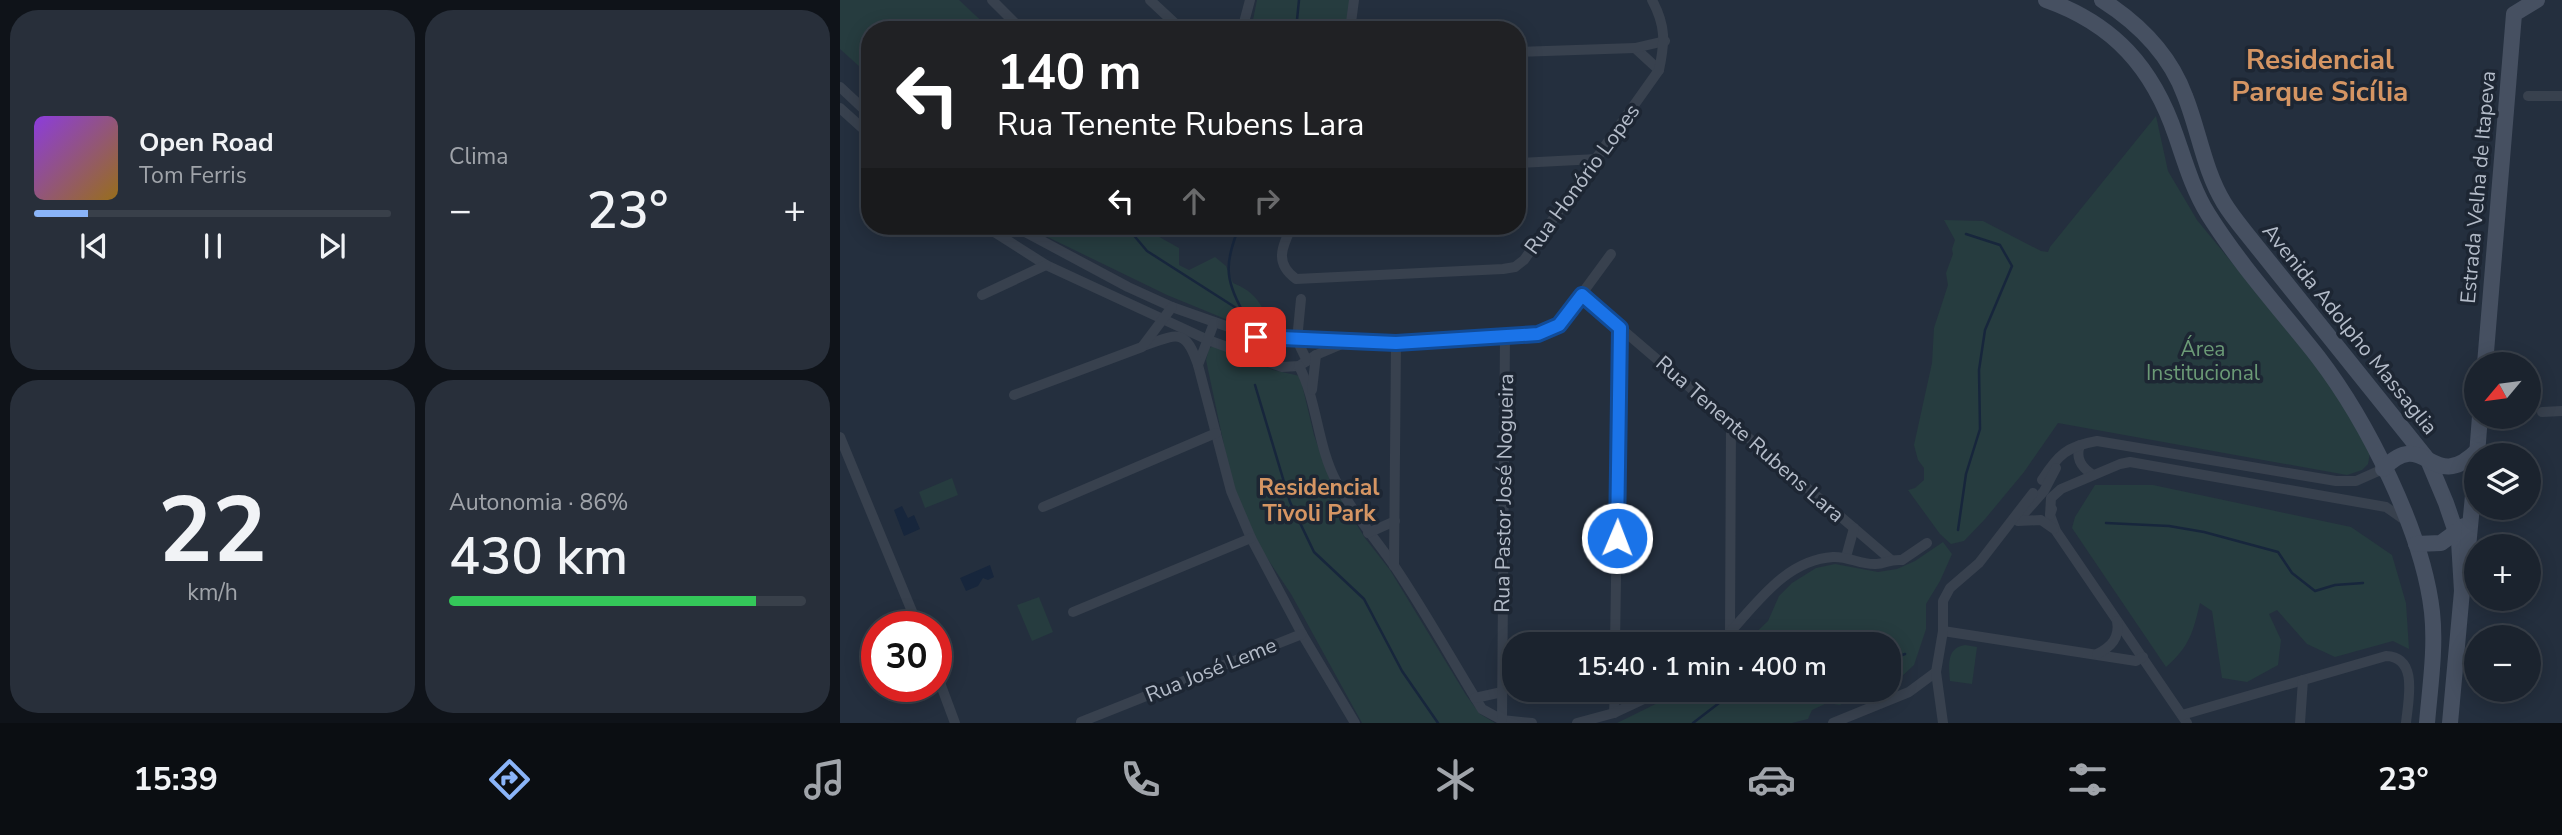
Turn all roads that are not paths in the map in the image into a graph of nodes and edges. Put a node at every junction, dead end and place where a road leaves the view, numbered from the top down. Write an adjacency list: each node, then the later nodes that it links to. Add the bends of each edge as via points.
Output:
1 (992, 0): 10 (street)
2 (1150, 0): 11 (street)
3 (1250, 0): 12 (street)
4 (1354, 0): 13 (street)
5 (1652, 0): 14 (street)
6 (2046, 0): 25 (main road, Avenida Adolpho Massaglia, via 2098,26 2126,48 2159,93)
7 (2102, 0): 24 (main road, Avenida Adolpho Massaglia, via 2140,28 2170,65 2185,94)
8 (2537, 0): 9 (main road)
9 (2514, 7): 46 (main road, Estrada Velha de Itapeva)
10 (1013, 21)
11 (1172, 21)
12 (1244, 21)
13 (1351, 21)
14 (1665, 41): 15 (street); 17 (street, Rua Honório Lopes)
15 (1635, 48): 16 (street); 17 (street)
16 (1526, 52)
17 (1659, 70): 26 (street, Rua Honório Lopes)
18 (840, 87): 21 (street)
19 (2528, 96): 20 (street)
20 (2562, 96)
21 (861, 107)
22 (840, 108): 23 (street)
23 (861, 127)
24 (2200, 143): 25 (street); 58 (main road, Avenida Adolpho Massaglia, via 2231,213)
25 (2180, 149): 60 (main road, Avenida Adolpho Massaglia, via 2224,239 2333,378)
26 (1597, 159): 27 (street); 30 (street, Rua Honório Lopes, via 1515,267 1296,279 1282,262)
27 (1526, 163)
28 (999, 235): 32 (street)
29 (1031, 235): 36 (street)
30 (1289, 235)
31 (1611, 254): 34 (street)
32 (1046, 265): 33 (street); 37 (street)
33 (982, 295)
34 (1582, 295): 39 (street, Rua Tenente Rubens Lara); 40 (street, via 1559,325 1538,334)
35 (1301, 299): 42 (street)
36 (1172, 307): 37 (street); 38 (street)
37 (1162, 319): 41 (street); 45 (street)
38 (1214, 323): 41 (street); 42 (street, via 1256,337)
39 (1620, 328): 53 (street, Rua Tenente Rubens Lara); 89 (street)
40 (1506, 336): 44 (street); 88 (street, Rua Pastor José Nogueira)
41 (1208, 340): 47 (street, via 1282,367); 48 (street)
42 (1297, 340): 43 (street); 47 (street)
43 (1347, 341): 44 (street); 47 (street)
44 (1396, 343): 70 (street)
45 (1142, 347): 48 (street, via 1182,337); 50 (street)
46 (2486, 352)
47 (1307, 361): 49 (street); 49 (street)
48 (1198, 365): 54 (street)
49 (1312, 393): 74 (street, via 1318,435 1335,480)
50 (1014, 395)
51 (2562, 411): 52 (street)
52 (2542, 412)
53 (1731, 423): 73 (street, Rua Tenente Rubens Lara); 90 (street)
54 (1216, 433): 66 (street); 76 (street, via 1231,491)
55 (840, 437): 84 (street)
56 (2080, 445): 57 (street); 60 (street, via 2103,442 2336,481 2356,481); 61 (street, via 2078,459)
57 (2060, 455): 62 (street); 71 (street, via 2044,491)
58 (2428, 460): 59 (main road, via 2441,467); 60 (main road, via 2404,453); 75 (main road, Avenida Adolpho Massaglia)
59 (2464, 463)
60 (2384, 469): 72 (main road, Avenida Adolpho Massaglia)
61 (2094, 475): 63 (street); 72 (street, via 2120,464 2142,463 2386,507)
62 (2042, 480)
63 (2073, 485): 64 (street); 67 (street, via 2053,495 2049,506)
64 (2063, 493)
65 (2030, 497): 77 (street)
66 (1043, 507)
67 (2053, 518): 71 (street); 86 (street)
68 (2469, 520): 75 (main road)
69 (2470, 520): 83 (main road)
70 (1395, 521): 74 (street); 82 (street)
71 (2016, 522): 77 (street)
72 (2408, 523): 79 (main road, Avenida Adolpho Massaglia)
73 (1854, 528): 80 (street, Rua Tenente Rubens Lara); 81 (street, Rua Tenente Rubens Lara)
74 (1368, 533): 82 (street)
75 (2457, 533): 79 (main road, via 2441,543); 83 (main road, Avenida Adolpho Massaglia)
76 (1251, 538): 85 (street); 91 (street)
77 (1995, 541): 87 (street, via 1979,563 1950,588 1943,601)
78 (1927, 543): 81 (street, via 1902,560)
79 (2416, 544): 114 (main road, Avenida Adolpho Massaglia, via 2432,615)
80 (1846, 557): 81 (street, via 1876,565); 90 (street, via 1803,563 1781,578)
81 (1890, 559)
82 (1394, 566): 97 (street)
83 (2462, 592): 115 (main road, Avenida Adolpho Massaglia)
84 (912, 611)
85 (1073, 612)
86 (2117, 621): 92 (street, via 2114,641); 93 (street)
87 (1943, 631): 92 (street); 94 (street)
88 (1503, 632)
89 (1615, 632)
90 (1730, 632)
91 (1302, 634): 105 (street, Rua José Leme); 107 (street)
92 (2097, 654): 93 (street, via 2136,661)
93 (2143, 657): 103 (street)
94 (1936, 672): 110 (street, via 1909,692); 111 (street)
95 (2303, 680): 103 (street); 112 (street); 113 (street, via 2396,656 2409,676)
96 (1502, 692): 97 (street)
97 (1475, 698): 104 (street, via 1482,709)
98 (947, 702): 106 (street)
99 (1502, 702): 104 (street, Rua Pastor José Nogueira)
100 (1614, 702): 102 (street)
101 (1637, 702): 102 (street)
102 (1614, 713): 109 (street)
103 (2185, 719)
104 (1502, 720): 108 (street)
105 (1081, 722)
106 (955, 723)
107 (1355, 723)
108 (1532, 723)
109 (1577, 723)
110 (1833, 723)
111 (1943, 723)
112 (2300, 723)
113 (2406, 723)
114 (2427, 723)
115 (2450, 723)

